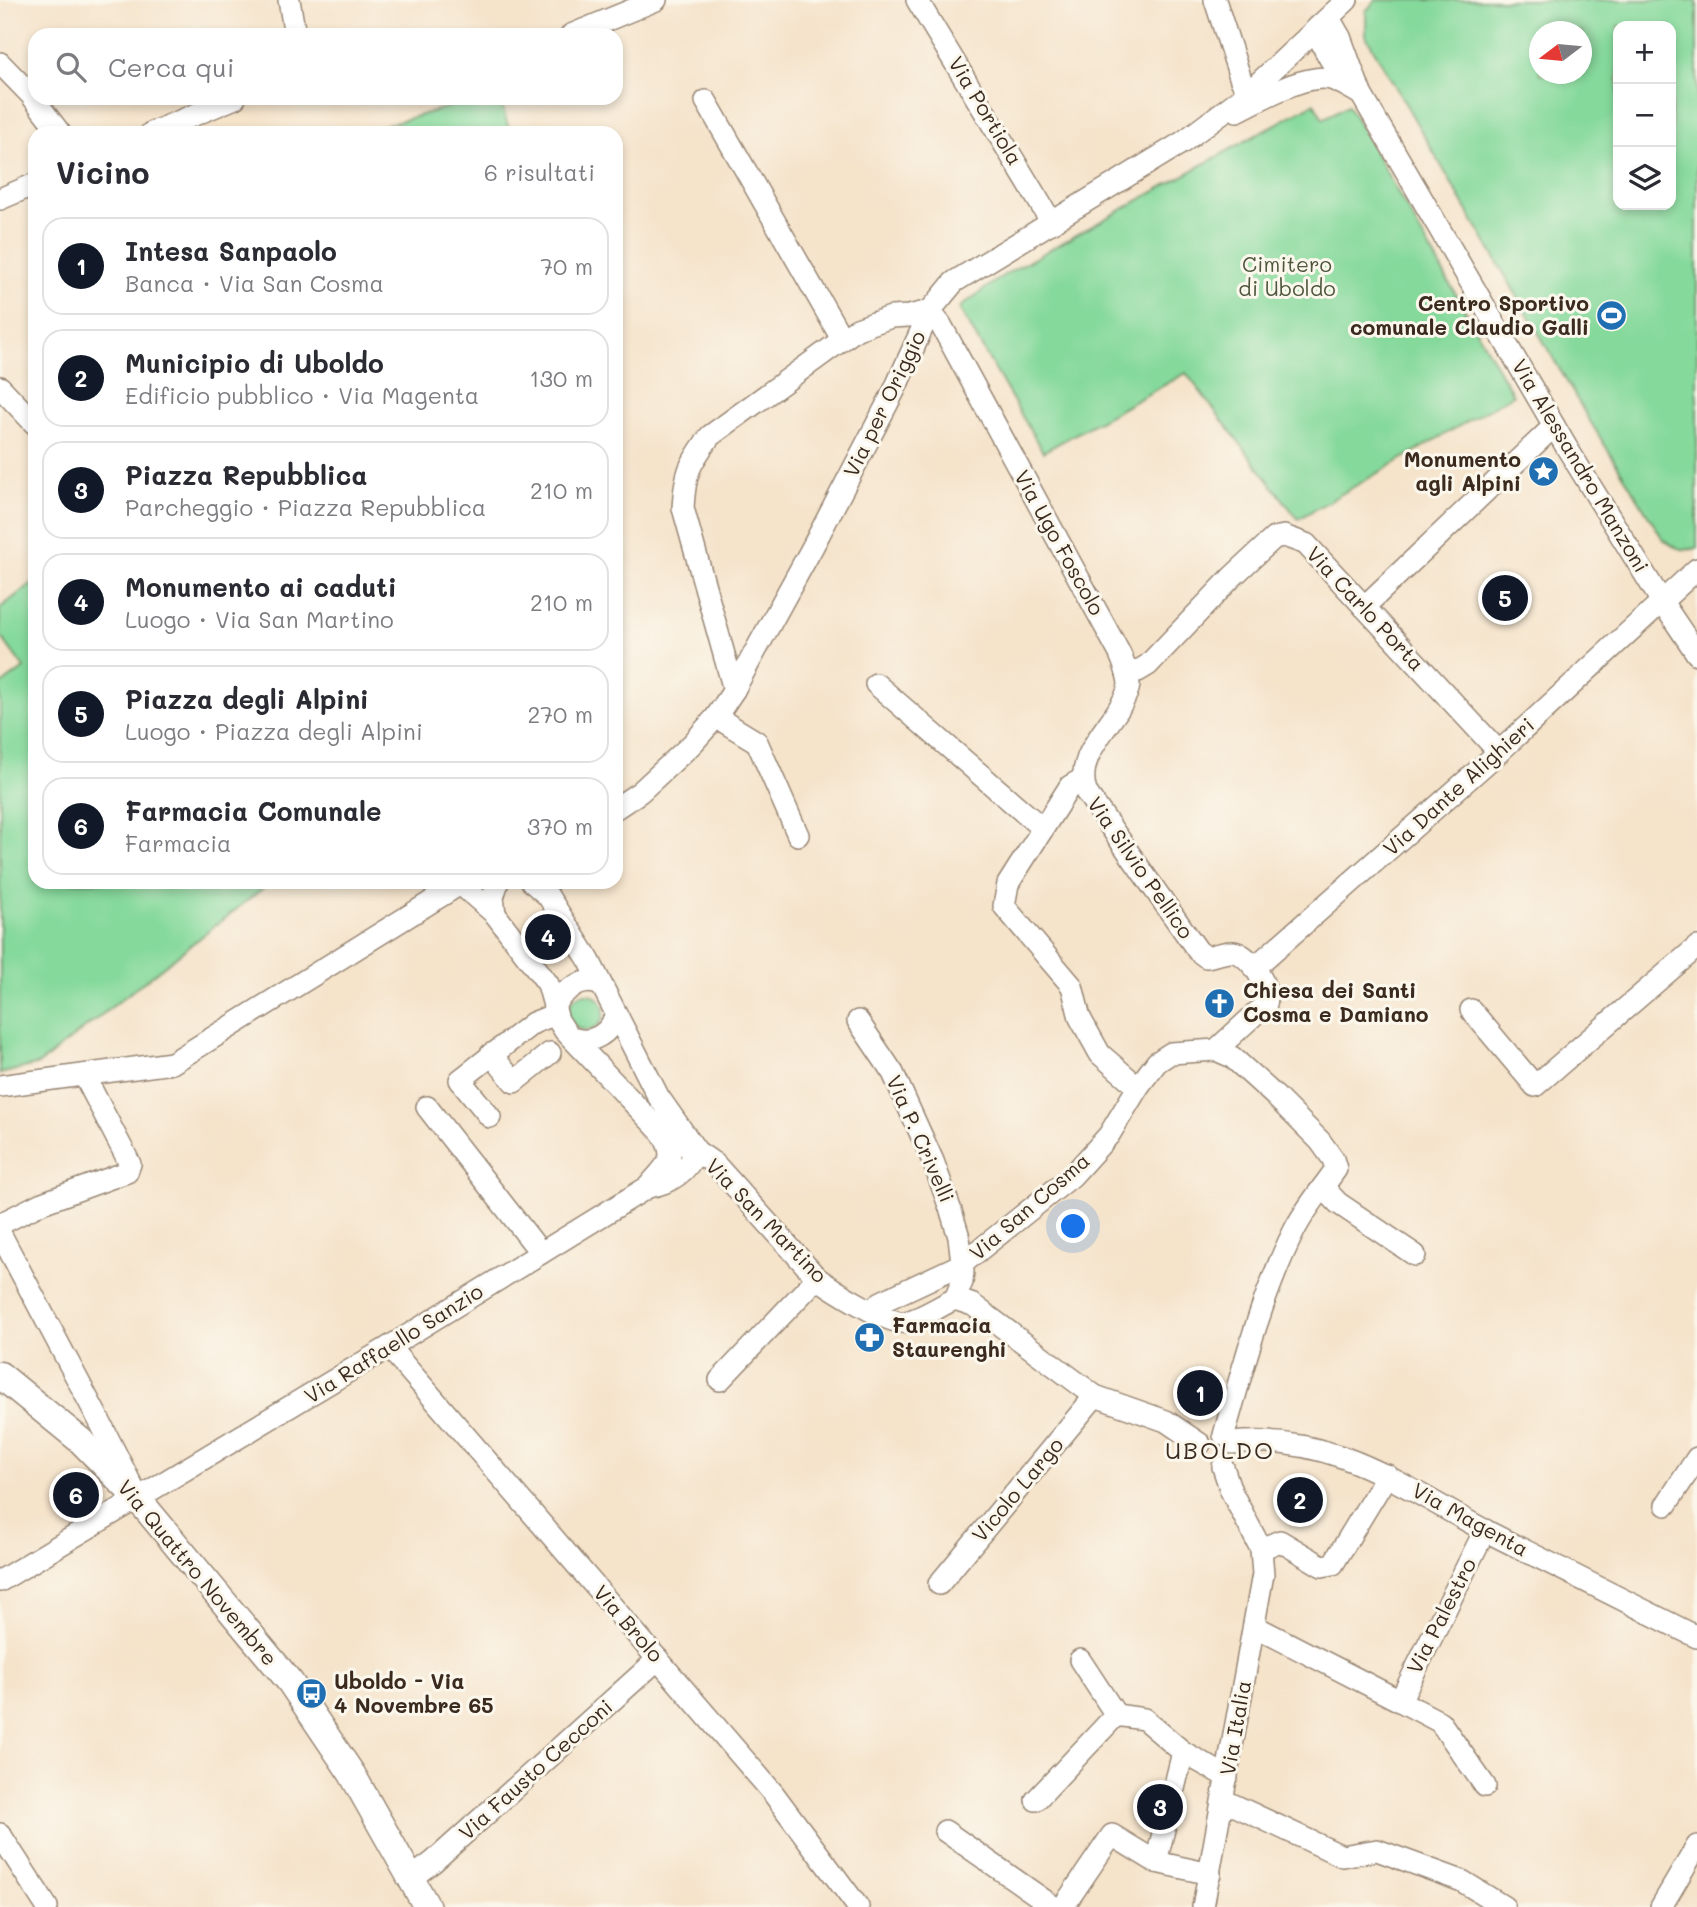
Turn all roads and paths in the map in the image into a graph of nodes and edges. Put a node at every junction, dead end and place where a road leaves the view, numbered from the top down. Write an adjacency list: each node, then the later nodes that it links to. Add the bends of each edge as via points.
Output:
1 (289, 0): 7 (street)
2 (656, 0): 8 (street)
3 (917, 0): 21 (street, Via Portiola)
4 (1215, 0): 11 (street)
5 (1347, 0): 6 (street, Via per Origgio)
6 (1324, 23): 11 (street, Via per Origgio); 12 (street, Via Alessandro Manzoni, via 1319,37 1329,58)
7 (294, 28)
8 (588, 28)
9 (0, 63): 10 (street)
10 (28, 92)
11 (1248, 93): 16 (street, Via per Origgio)
12 (1361, 94): 16 (street, via 1335,81 1298,83); 26 (street, Via Alessandro Manzoni)
13 (706, 101): 23 (street)
14 (39, 105): 17 (street)
15 (218, 105): 18 (street)
16 (1208, 124): 21 (street, Via per Origgio)
17 (55, 126)
18 (168, 126)
19 (28, 187): 20 (street)
20 (0, 199)
21 (1052, 223): 22 (street, Via per Origgio, via 954,282)
22 (930, 311): 23 (street, via 891,317); 31 (street, Via Ugo Foscolo); 33 (street, Via per Origgio, via 881,416)
23 (842, 339): 33 (street, via 710,436 685,480 683,508 689,535)
24 (0, 387): 25 (street)
25 (28, 417)
26 (1554, 426): 28 (street, Via Alessandro Manzoni); 29 (street)
27 (1697, 569): 28 (street, Via Dante Alighieri)
28 (1662, 602): 30 (street, Via Alessandro Manzoni); 35 (street, Via Dante Alighieri)
29 (1364, 607): 31 (street, Via Carlo Porta, via 1306,544 1284,536 1274,538 1148,665); 35 (street, Via Carlo Porta)
30 (1697, 654)
31 (1127, 673): 36 (street, via 1129,687 1084,763)
32 (876, 684): 38 (street)
33 (734, 690): 34 (street, Via per Origgio)
34 (716, 717): 37 (street, Via per Origgio, via 666,770); 39 (street, via 757,742)
35 (1499, 752): 46 (street, Via Dante Alighieri)
36 (1082, 779): 38 (street, via 1070,786); 46 (street, Via Silvio Pellico, via 1093,805 1202,955 1234,952)
37 (623, 803)
38 (1042, 829): 58 (street, via 1007,884 1004,906 1072,986 1080,1018 1101,1054)
39 (797, 835)
40 (450, 889): 56 (street, via 181,1059)
41 (466, 889): 44 (street, Via San Martino)
42 (496, 889): 44 (street)
43 (542, 889): 47 (street, Via San Martino)
44 (495, 914): 48 (street, Via San Martino, via 548,984)
45 (1697, 947): 49 (street, via 1535,1086)
46 (1254, 968): 53 (street, via 1265,982 1266,1004)
47 (602, 986): 48 (street, via 580,984 562,995); 50 (street, Via San Martino)
48 (555, 1010): 52 (street, Via San Martino); 55 (street)
49 (1471, 1010)
50 (617, 1014): 52 (street, via 599,1036 582,1041); 62 (street, Via San Martino, via 658,1096)
51 (858, 1021): 69 (street, Via P. Crivelli, via 892,1073 933,1161 959,1237)
52 (572, 1038): 61 (street, Via San Martino)
53 (1216, 1050): 58 (street, Via San Cosma, via 1165,1056); 64 (street, via 1232,1057 1320,1141 1336,1169)
54 (550, 1053): 55 (street, via 514,1082)
55 (491, 1054): 60 (street, via 460,1080)
56 (84, 1075): 57 (street); 65 (street, via 127,1156 127,1172)
57 (0, 1086)
58 (1138, 1087): 69 (street, Via San Cosma, via 1109,1135 1072,1176)
59 (427, 1107): 67 (street)
60 (490, 1117)
61 (662, 1133): 62 (street, Via San Martino); 63 (street, via 670,1160)
62 (696, 1150): 63 (street, Via San Martino, via 682,1172 667,1182); 70 (street, Via San Martino, via 715,1164)
63 (648, 1186): 67 (street, Via Raffaello Sanzio)
64 (1324, 1186): 68 (street, via 1338,1203); 78 (street, via 1294,1230 1266,1300 1241,1375)
65 (0, 1224)
66 (0, 1233): 77 (street)
67 (541, 1253): 73 (street, Via Raffaello Sanzio)
68 (1415, 1255)
69 (962, 1265): 71 (street, Via P. Crivelli); 72 (street, Via San Cosma, via 881,1302)
70 (817, 1278): 72 (street, Via San Martino); 75 (street)
71 (955, 1299): 72 (street, Via San Martino, via 903,1323); 76 (street, via 973,1305)
72 (873, 1311)
73 (389, 1347): 84 (street, Via Raffaello Sanzio); 92 (street, Via Brolo)
74 (0, 1375): 79 (main road, Via Quattro Novembre)
75 (720, 1380)
76 (1095, 1396): 80 (street, via 1166,1421); 89 (street, Vicolo Largo)
77 (100, 1422): 79 (street); 84 (street)
78 (1228, 1439): 80 (street, via 1219,1433); 82 (street, via 1234,1455); 83 (street, Via Magenta, via 1285,1442 1340,1455)
79 (81, 1441): 84 (main road, Via Quattro Novembre)
80 (1200, 1444): 82 (street, via 1202,1461)
81 (1697, 1458): 85 (street)
82 (1223, 1467): 87 (street)
83 (1387, 1475): 86 (street, Via Magenta); 87 (street, via 1333,1564 1322,1566 1280,1541)
84 (138, 1499): 88 (street, Via Raffaello Sanzio); 106 (main road, Via Quattro Novembre, via 290,1682 352,1774)
85 (1666, 1505)
86 (1485, 1530): 91 (street, Via Magenta); 94 (street, Via Palestro)
87 (1261, 1549): 90 (street, Via Italia, via 1263,1574)
88 (0, 1581)
89 (939, 1584)
90 (1254, 1626): 94 (street); 97 (street, Via Italia)
91 (1697, 1637)
92 (658, 1659): 106 (street, Via Fausto Cecconi); 109 (street, Via Brolo, via 773,1793)
93 (1080, 1660): 95 (street)
94 (1400, 1701): 98 (street, via 1440,1722)
95 (1116, 1715): 96 (street, via 1144,1719); 99 (street)
96 (1183, 1752): 97 (street); 104 (street)
97 (1227, 1777): 100 (street, Via Italia)
98 (1485, 1786)
99 (1036, 1800)
100 (1223, 1800): 105 (street, Via Italia); 113 (street, via 1342,1856 1377,1850 1462,1881)
101 (945, 1831): 110 (street)
102 (0, 1834): 107 (street)
103 (1697, 1846): 114 (street)
104 (1156, 1862): 105 (street); 111 (street, via 1112,1835)
105 (1210, 1874): 112 (street, Via Italia)
106 (411, 1878): 108 (main road, Via Quattro Novembre)
107 (47, 1907)
108 (426, 1907)
109 (858, 1907)
110 (1054, 1907)
111 (1063, 1907)
112 (1203, 1907)
113 (1504, 1907)
114 (1661, 1907)

